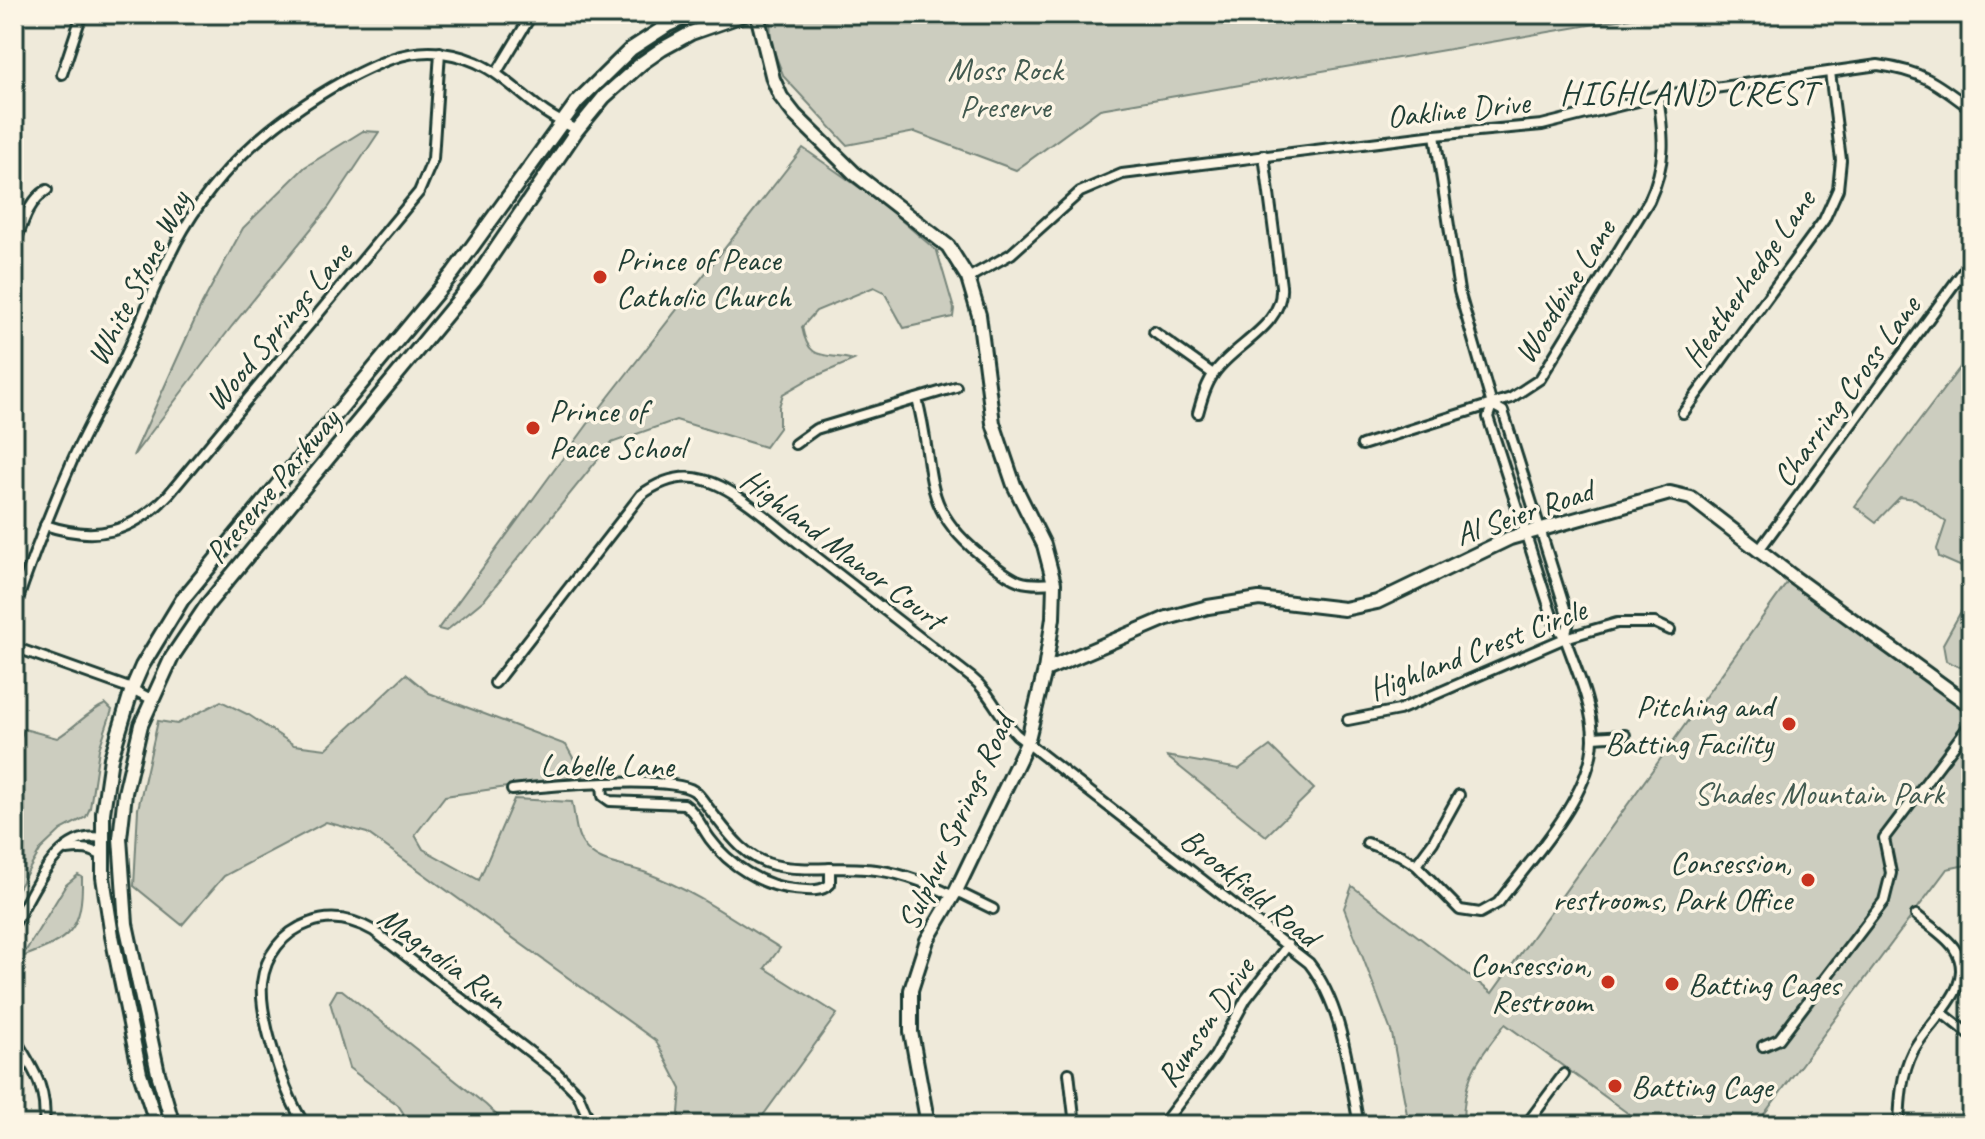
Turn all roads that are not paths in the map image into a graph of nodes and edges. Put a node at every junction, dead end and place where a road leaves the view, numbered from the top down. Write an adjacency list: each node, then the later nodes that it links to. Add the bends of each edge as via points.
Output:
1 (82, 14): 9 (street)
2 (532, 14): 7 (street)
3 (693, 14): 12 (street, Preserve Parkway, via 631,49)
4 (745, 14): 13 (street, Preserve Parkway, via 691,33 642,63)
5 (757, 14): 19 (street, Sulphur Springs Road, via 773,79 795,115 854,173 948,246)
6 (440, 52): 7 (street, White Stone Way); 31 (street, White Stone Way, via 397,56 325,91 276,123 220,177 169,256); 31 (street, Wood Springs Lane, via 433,159 419,192 169,494 146,516 106,533 74,533)
7 (497, 72): 12 (street, White Stone Way)
8 (1830, 72): 10 (street, Oakline Drive); 11 (street, Oakline Drive, via 1878,65 1904,68 1935,81); 26 (street, Heatherhedge Lane, via 1841,160 1838,189 1824,220)
9 (62, 74)
10 (1658, 96): 14 (street, Oakline Drive, via 1561,122); 24 (street, Woodbine Lane, via 1662,167 1649,201 1547,371 1523,393)
11 (1971, 109)
12 (561, 121): 13 (street, White Stone Way); 44 (street, Preserve Parkway, via 453,273 182,600)
13 (577, 130): 45 (street, Preserve Parkway, via 475,280 207,605)
14 (1435, 135): 15 (street, Oakline Drive); 24 (street, via 1459,291)
15 (1264, 155): 19 (street, Oakline Drive, via 1108,179 1080,192 1011,254); 21 (street, via 1280,305)
16 (47, 190): 17 (street, via 31,205)
17 (14, 247)
18 (1971, 261): 34 (street, Charring Cross Lane)
19 (968, 278): 35 (street, Sulphur Springs Road, via 979,315 993,423 1014,485 1044,545)
20 (1154, 332): 21 (street)
21 (1213, 374): 25 (street)
22 (956, 387): 23 (street)
23 (917, 399): 27 (street, via 816,429); 35 (street, via 933,492 949,526 1009,577 1026,585)
24 (1492, 405): 28 (street, Woodbine Lane); 29 (street, via 1503,411); 30 (street, via 1488,417)
25 (1198, 413)
26 (1683, 413)
27 (795, 444)
28 (1362, 445)
29 (1520, 464): 30 (street); 32 (street)
30 (1505, 469): 33 (street)
31 (45, 525): 38 (street, White Stone Way)
32 (1540, 528): 33 (street, Al Seier Road); 34 (street, Al Seier Road, via 1670,493 1691,498); 36 (street)
33 (1525, 532): 37 (street); 42 (street, Al Seier Road, via 1377,602 1344,609 1259,599 1208,607 1167,618)
34 (1759, 550): 46 (street, Al Seier Road)
35 (1054, 583): 42 (street, Sulphur Springs Road)
36 (1557, 584): 37 (street); 40 (street, via 1569,621)
37 (1544, 589): 40 (street)
38 (14, 611)
39 (1670, 630): 40 (street, Highland Crest Circle, via 1655,623 1627,622)
40 (1565, 638): 47 (street, Highland Crest Circle, via 1399,710); 50 (street)
41 (14, 647): 44 (street)
42 (1045, 670): 51 (street, Sulphur Springs Road)
43 (495, 683): 51 (street, Highland Manor Court, via 641,495 663,481 689,477 717,484 741,500 972,678)
44 (132, 689): 45 (street); 55 (street, Preserve Parkway, via 111,758)
45 (151, 699): 74 (street, Preserve Parkway, via 125,793 121,869 126,924)
46 (1971, 706)
47 (1348, 720)
48 (1971, 723): 69 (street, via 1884,838 1891,873 1884,901 1779,1039)
49 (1625, 735): 50 (street)
50 (1593, 737): 59 (street, via 1575,799 1498,903 1480,913 1460,910)
51 (1027, 743): 61 (street, Sulphur Springs Road); 65 (street, Brookfield Road)
52 (602, 785): 53 (street, Labelle Lane); 60 (street, Labelle Lane, via 653,783 689,789 735,843 760,860); 60 (street, via 603,796 610,801 684,804 726,856 765,882 820,890 830,884)
53 (512, 790)
54 (1459, 795): 59 (street)
55 (103, 838): 57 (street, via 85,838); 58 (street, Preserve Parkway)
56 (1367, 843): 59 (street)
57 (62, 850): 58 (street, via 83,848); 64 (street)
58 (103, 857): 73 (street, Preserve Parkway, via 112,936 140,1073)
59 (1416, 865)
60 (830, 868): 61 (street, Labelle Lane, via 889,872)
61 (955, 893): 62 (street, Labelle Lane); 77 (street, Sulphur Springs Road, via 927,940 911,990 911,1032)
62 (993, 909)
63 (1916, 915): 66 (street, via 1950,942 1961,962 1959,984)
64 (14, 924)
65 (1288, 945): 79 (street, Rumson Drive); 80 (street, Brookfield Road, via 1309,963 1329,994)
66 (1941, 1012): 67 (street); 82 (street, via 1908,1062)
67 (1971, 1036)
68 (14, 1037): 72 (street, via 45,1095)
69 (1763, 1046)
70 (1069, 1073): 78 (street)
71 (1564, 1074): 81 (street)
72 (44, 1125)
73 (157, 1125)
74 (173, 1125)
75 (305, 1125): 76 (street, Magnolia Run, via 277,1065 262,980 285,936 310,922 337,918 374,931 557,1073 578,1094)
76 (591, 1125)
77 (928, 1125)
78 (1075, 1125)
79 (1162, 1125)
80 (1359, 1125)
81 (1526, 1125)
82 (1899, 1125)

